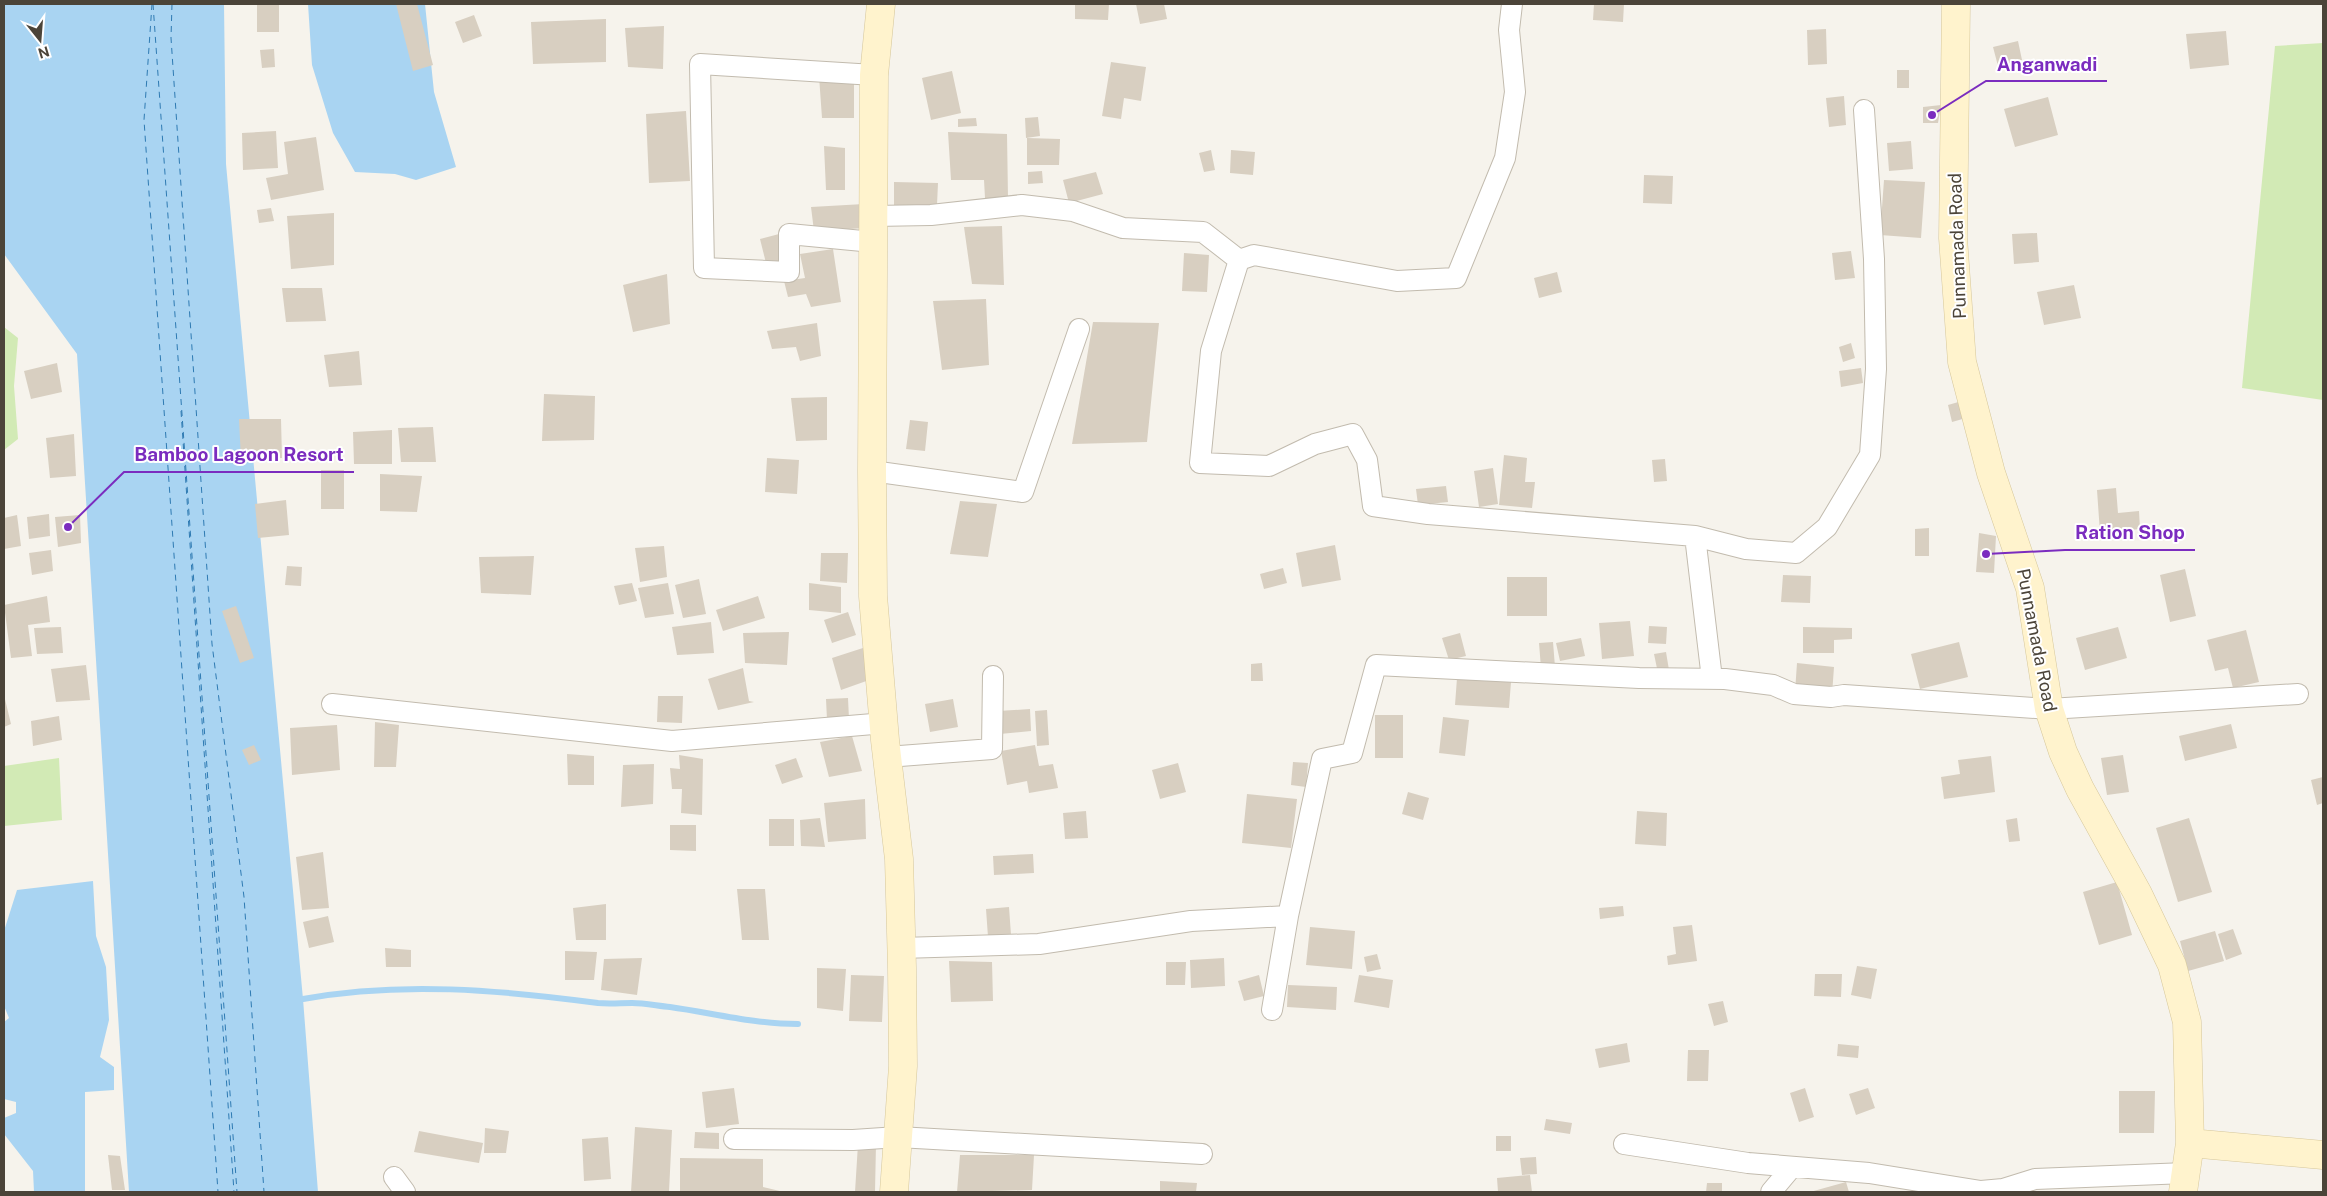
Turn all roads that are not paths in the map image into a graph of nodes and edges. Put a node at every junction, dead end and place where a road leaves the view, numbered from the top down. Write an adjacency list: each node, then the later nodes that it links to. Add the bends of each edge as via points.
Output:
1 (881, 4): 4 (main road)
2 (1512, 4): 7 (street, via 1509,30 1515,92 1505,158 1456,278 1397,281 1254,255)
3 (1956, 5): 15 (main road, Punnamada Road, via 1953,238 1962,362 1991,473 2030,588)
4 (874, 75): 6 (main road); 6 (street, via 700,64 704,268 788,272 789,234)
5 (1864, 110): 10 (street, via 1874,260 1876,369 1870,454 1827,527 1796,553 1746,549)
6 (873, 229): 7 (street, via 931,215 1022,205 1073,211 1123,228 1203,232); 9 (main road)
7 (1239, 260): 10 (street, via 1211,351 1200,463 1269,466 1315,444 1353,434 1367,460 1373,506 1428,514)
8 (1079, 329): 9 (street, via 1023,492)
9 (872, 471): 16 (main road, via 873,596)
10 (1696, 536): 12 (street)
11 (993, 676): 17 (street, via 992,749)
12 (1712, 679): 15 (street, via 1773,685 1794,694); 18 (street, via 1376,665 1352,753 1322,759)
13 (2298, 694): 15 (street)
14 (332, 704): 16 (street, via 672,741)
15 (2049, 709): 23 (main road, Punnamada Road, via 2080,789 2138,894 2172,965 2187,1022)
16 (885, 723): 17 (main road)
17 (887, 757): 19 (main road, via 899,859)
18 (1288, 916): 19 (street, via 1191,920 1039,944); 20 (street)
19 (901, 948): 21 (main road, via 903,1066)
20 (1272, 1010)
21 (898, 1137): 22 (street); 25 (street); 29 (main road)
22 (734, 1139)
23 (2190, 1143): 26 (main road); 28 (main road, Punnamada Road)
24 (1624, 1144): 27 (street)
25 (1202, 1154)
26 (2323, 1155)
27 (1792, 1167): 28 (street, via 1869,1173 1981,1191 2003,1189 2035,1179); 30 (street)
28 (2184, 1183)
29 (894, 1192)
30 (1771, 1192)

